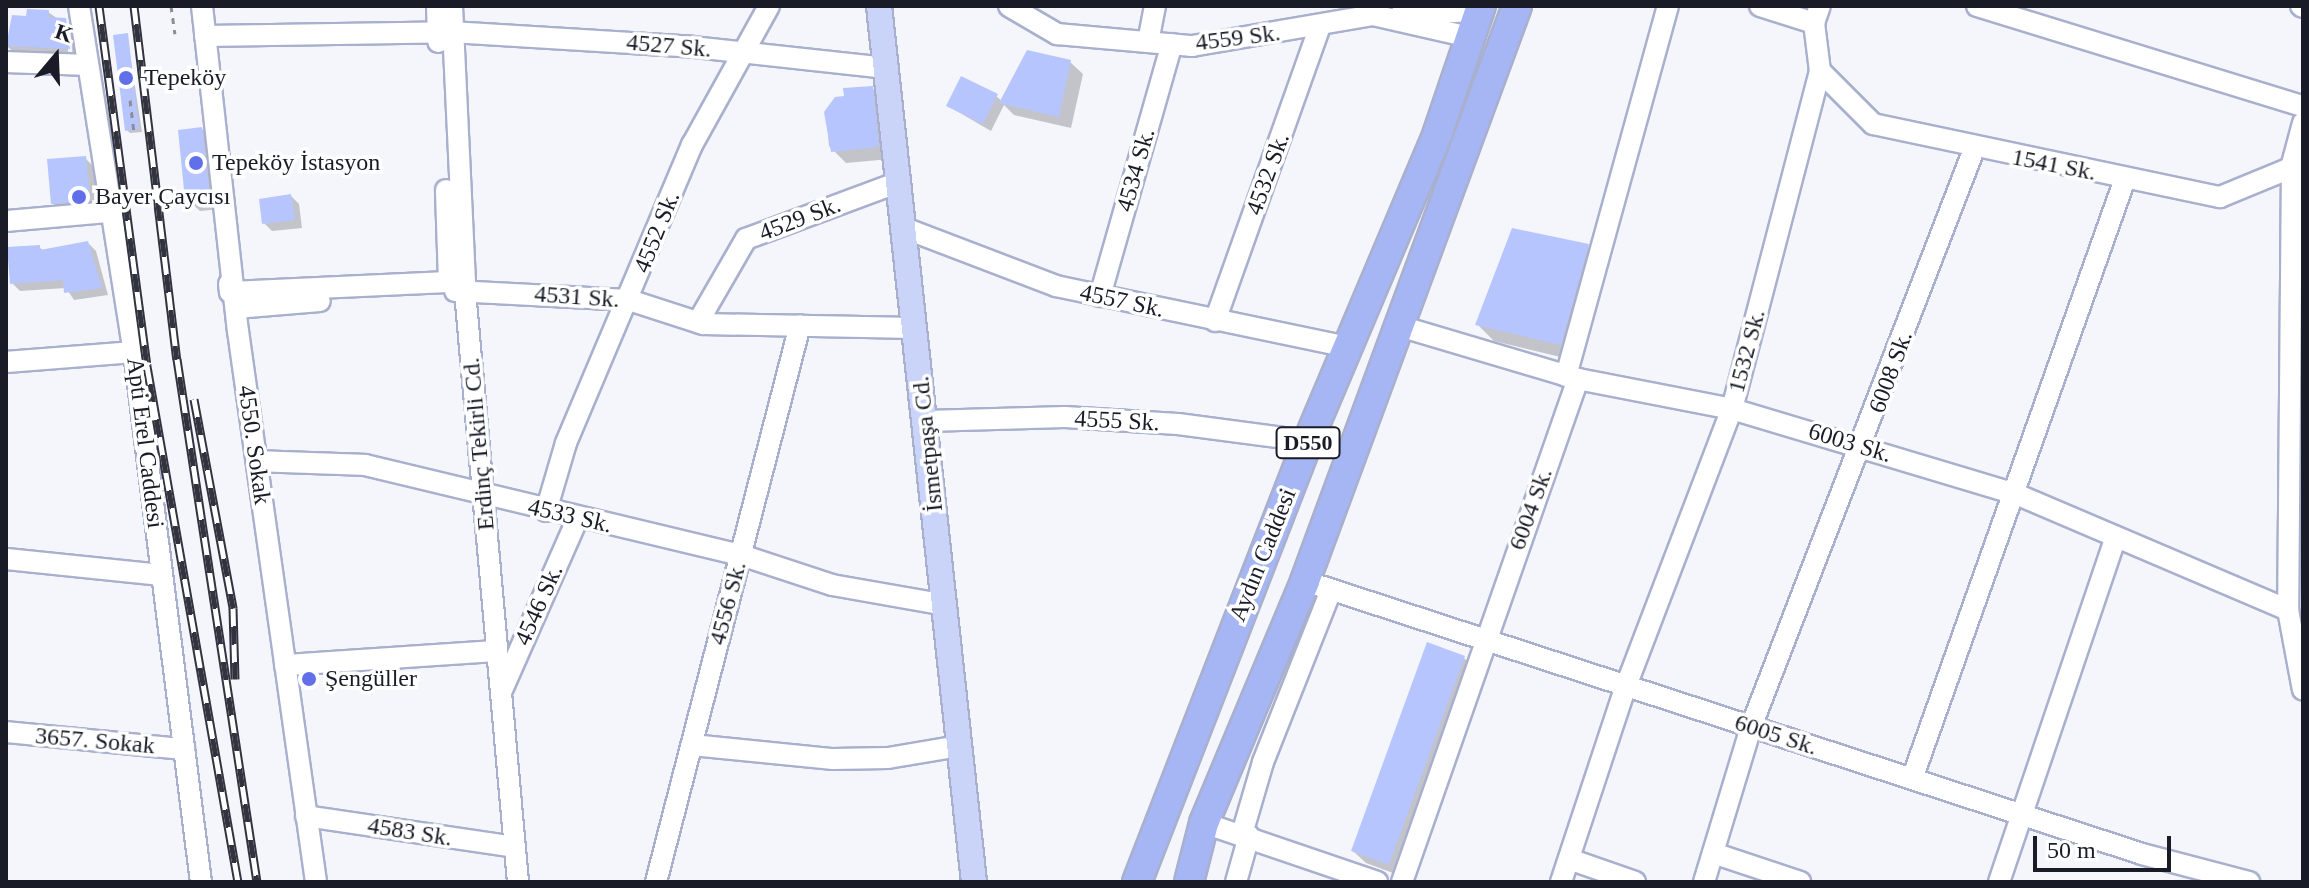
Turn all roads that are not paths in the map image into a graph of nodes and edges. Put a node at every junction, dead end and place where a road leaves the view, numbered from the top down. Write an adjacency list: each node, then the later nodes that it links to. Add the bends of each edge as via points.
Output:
1 (79, 6): 24 (street, Apti Erel Caddesi)
2 (192, 6): 38 (street)
3 (202, 6): 19 (street, 4550. Sokak)
4 (437, 6): 18 (street)
5 (452, 6): 18 (street, Erdinç Tekirli Cd.)
6 (769, 6): 22 (street, 4552 Sk.)
7 (879, 6): 25 (main road, İsmetpaşa Cd.)
8 (1155, 6): 20 (street)
9 (1517, 6): 43 (highway, Aydın Caddesi / D550)
10 (1668, 6): 48 (street, 6004 Sk.)
11 (1760, 6): 15 (street)
12 (1977, 6): 27 (street)
13 (1016, 8): 20 (street, 4559 Sk., via 1057,34)
14 (1374, 10): 16 (street, 4559 Sk.); 17 (street, 4559 Sk.)
15 (1817, 14): 26 (street, 1532 Sk.)
16 (1477, 18): 45 (highway, Aydın Caddesi / D550, via 1437,135)
17 (1320, 26): 21 (street, 4559 Sk.); 40 (street, 4532 Sk.)
18 (444, 32): 19 (street, 4527 Sk.); 22 (street, 4527 Sk.); 36 (street, Erdinç Tekirli Cd.); 38 (street, via 449,282)
19 (205, 36): 38 (street, 4550. Sokak)
20 (1148, 42): 21 (street, 4559 Sk.)
21 (1172, 44): 37 (street, 4534 Sk.)
22 (740, 53): 25 (street, 4527 Sk.); 39 (street, 4552 Sk., via 692,145)
23 (6, 62): 24 (street)
24 (86, 65): 33 (street, Apti Erel Caddesi)
25 (886, 68): 32 (main road, İsmetpaşa Cd.)
26 (1820, 71): 29 (street, 1541 Sk., via 1873,124); 49 (street, 1532 Sk.)
27 (2303, 106)
28 (2303, 123): 30 (street)
29 (1974, 149): 31 (street, 1541 Sk.); 53 (street, 6008 Sk.)
30 (2298, 163): 31 (street, 1541 Sk., via 2220,197); 52 (street)
31 (2125, 179): 55 (street)
32 (899, 182): 35 (main road, İsmetpaşa Cd.); 41 (street, 4529 Sk., via 746,239)
33 (109, 212): 34 (street); 46 (street, Apti Erel Caddesi)
34 (6, 221)
35 (904, 228): 37 (street, 4557 Sk., via 1056,286); 44 (main road, İsmetpaşa Cd.)
36 (465, 291): 38 (street, 4531 Sk.); 39 (street, 4531 Sk.); 56 (street, Erdinç Tekirli Cd.)
37 (1100, 296): 40 (street, 4557 Sk.)
38 (235, 300): 54 (street, 4550. Sokak)
39 (629, 300): 41 (street, 4531 Sk.); 57 (street, 4552 Sk., via 566,443)
40 (1215, 321): 45 (street, 4557 Sk.)
41 (698, 322): 42 (street, 4531 Sk.)
42 (800, 325): 44 (street, 4531 Sk.); 60 (street, 4556 Sk.)
43 (1396, 325): 48 (street, 6003 Sk.); 63 (highway, Aydın Caddesi / D550)
44 (915, 328): 50 (main road, İsmetpaşa Cd.)
45 (1348, 347): 51 (highway, Aydın Caddesi / D550)
46 (134, 352): 47 (street); 62 (street, Apti Erel Caddesi)
47 (6, 362)
48 (1572, 377): 49 (street, 6003 Sk.); 66 (street, 6004 Sk.)
49 (1732, 409): 53 (street, 6003 Sk.); 69 (street, 1532 Sk.)
50 (926, 421): 51 (street, 4555 Sk., via 1065,417 1178,424); 64 (main road, İsmetpaşa Cd.)
51 (1308, 441): 90 (highway, Aydın Caddesi / D550)
52 (2296, 444): 65 (street)
53 (1863, 446): 55 (street, 6003 Sk.); 72 (street, 6008 Sk.)
54 (257, 461): 56 (street, 4533 Sk., via 365,465); 68 (street, 4550. Sokak)
55 (2016, 494): 59 (street, 6003 Sk.); 77 (street)
56 (483, 496): 57 (street, 4533 Sk.); 67 (street, Erdinç Tekirli Cd.)
57 (546, 511): 58 (street, 4533 Sk.)
58 (578, 518): 60 (street, 4533 Sk.); 71 (street, 4546 Sk.)
59 (2116, 537): 65 (street, 6003 Sk.); 78 (street)
60 (741, 555): 64 (street, 4533 Sk., via 832,585); 74 (street, 4556 Sk.)
61 (6, 559): 62 (street)
62 (161, 575): 76 (street, Apti Erel Caddesi)
63 (1318, 586): 66 (street, 6005 Sk.); 80 (highway, Aydın Caddesi / D550); 81 (street)
64 (945, 605): 75 (main road, İsmetpaşa Cd.)
65 (2288, 610): 70 (street)
66 (1484, 640): 69 (street, 6005 Sk.); 94 (street, 6004 Sk.)
67 (497, 651): 68 (street); 71 (street, Erdinç Tekirli Cd.)
68 (285, 665): 79 (street, 4550. Sokak)
69 (1626, 686): 72 (street, 6005 Sk.); 84 (street, 1532 Sk.)
70 (2303, 690)
71 (501, 692): 82 (street, Erdinç Tekirli Cd.)
72 (1751, 727): 77 (street, 6005 Sk.); 83 (street, 6008 Sk.)
73 (6, 732): 76 (street, 3657. Sokak)
74 (692, 745): 75 (street, via 833,759 888,758); 88 (street, 4556 Sk.)
75 (960, 746): 89 (main road, İsmetpaşa Cd.)
76 (184, 749): 85 (street, Apti Erel Caddesi)
77 (1912, 779): 78 (street, 6005 Sk.)
78 (2021, 815): 99 (street); 100 (street, 6005 Sk.)
79 (306, 816): 82 (street, 4583 Sk.); 86 (street, 4550. Sokak)
80 (1204, 823): 81 (street); 91 (highway, Aydın Caddesi / D550)
81 (1245, 835): 92 (street); 93 (street)
82 (515, 847): 87 (street, Erdinç Tekirli Cd.)
83 (1713, 853): 97 (street, 6008 Sk.); 98 (street)
84 (1569, 859): 95 (street, 1532 Sk.); 96 (street)
85 (201, 882)
86 (316, 882)
87 (518, 882)
88 (656, 882)
89 (974, 882)
90 (1137, 882)
91 (1189, 882)
92 (1236, 882)
93 (1377, 882)
94 (1402, 882)
95 (1561, 882)
96 (1635, 882)
97 (1704, 882)
98 (1800, 882)
99 (1999, 882)
100 (2249, 882)

